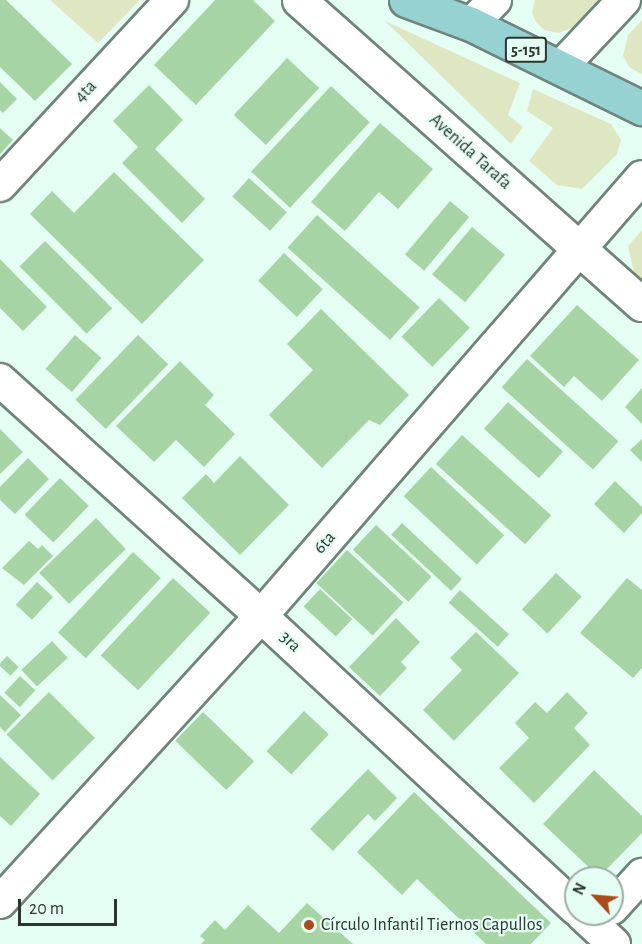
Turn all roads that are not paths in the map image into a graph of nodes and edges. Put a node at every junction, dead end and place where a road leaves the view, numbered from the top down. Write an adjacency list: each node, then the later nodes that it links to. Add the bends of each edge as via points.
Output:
1 (172, 0): 10 (street, 4ta)
2 (299, 0): 11 (street, Avenida Tarafa)
3 (406, 0): 6 (main road, 5-151)
4 (495, 0): 6 (street)
5 (624, 0): 7 (street)
6 (471, 24): 7 (main road, 5-151)
7 (561, 67): 8 (main road, 5-151)
8 (642, 108)
9 (642, 177): 11 (street, 6ta)
10 (0, 185)
11 (582, 251): 12 (street, Avenida Tarafa); 14 (street, 6ta)
12 (642, 304)
13 (0, 380): 14 (street, 3ra)
14 (261, 616): 17 (street, 3ra); 18 (street, 6ta)
15 (642, 875): 16 (street)
16 (624, 893)
17 (564, 895)
18 (0, 902)

